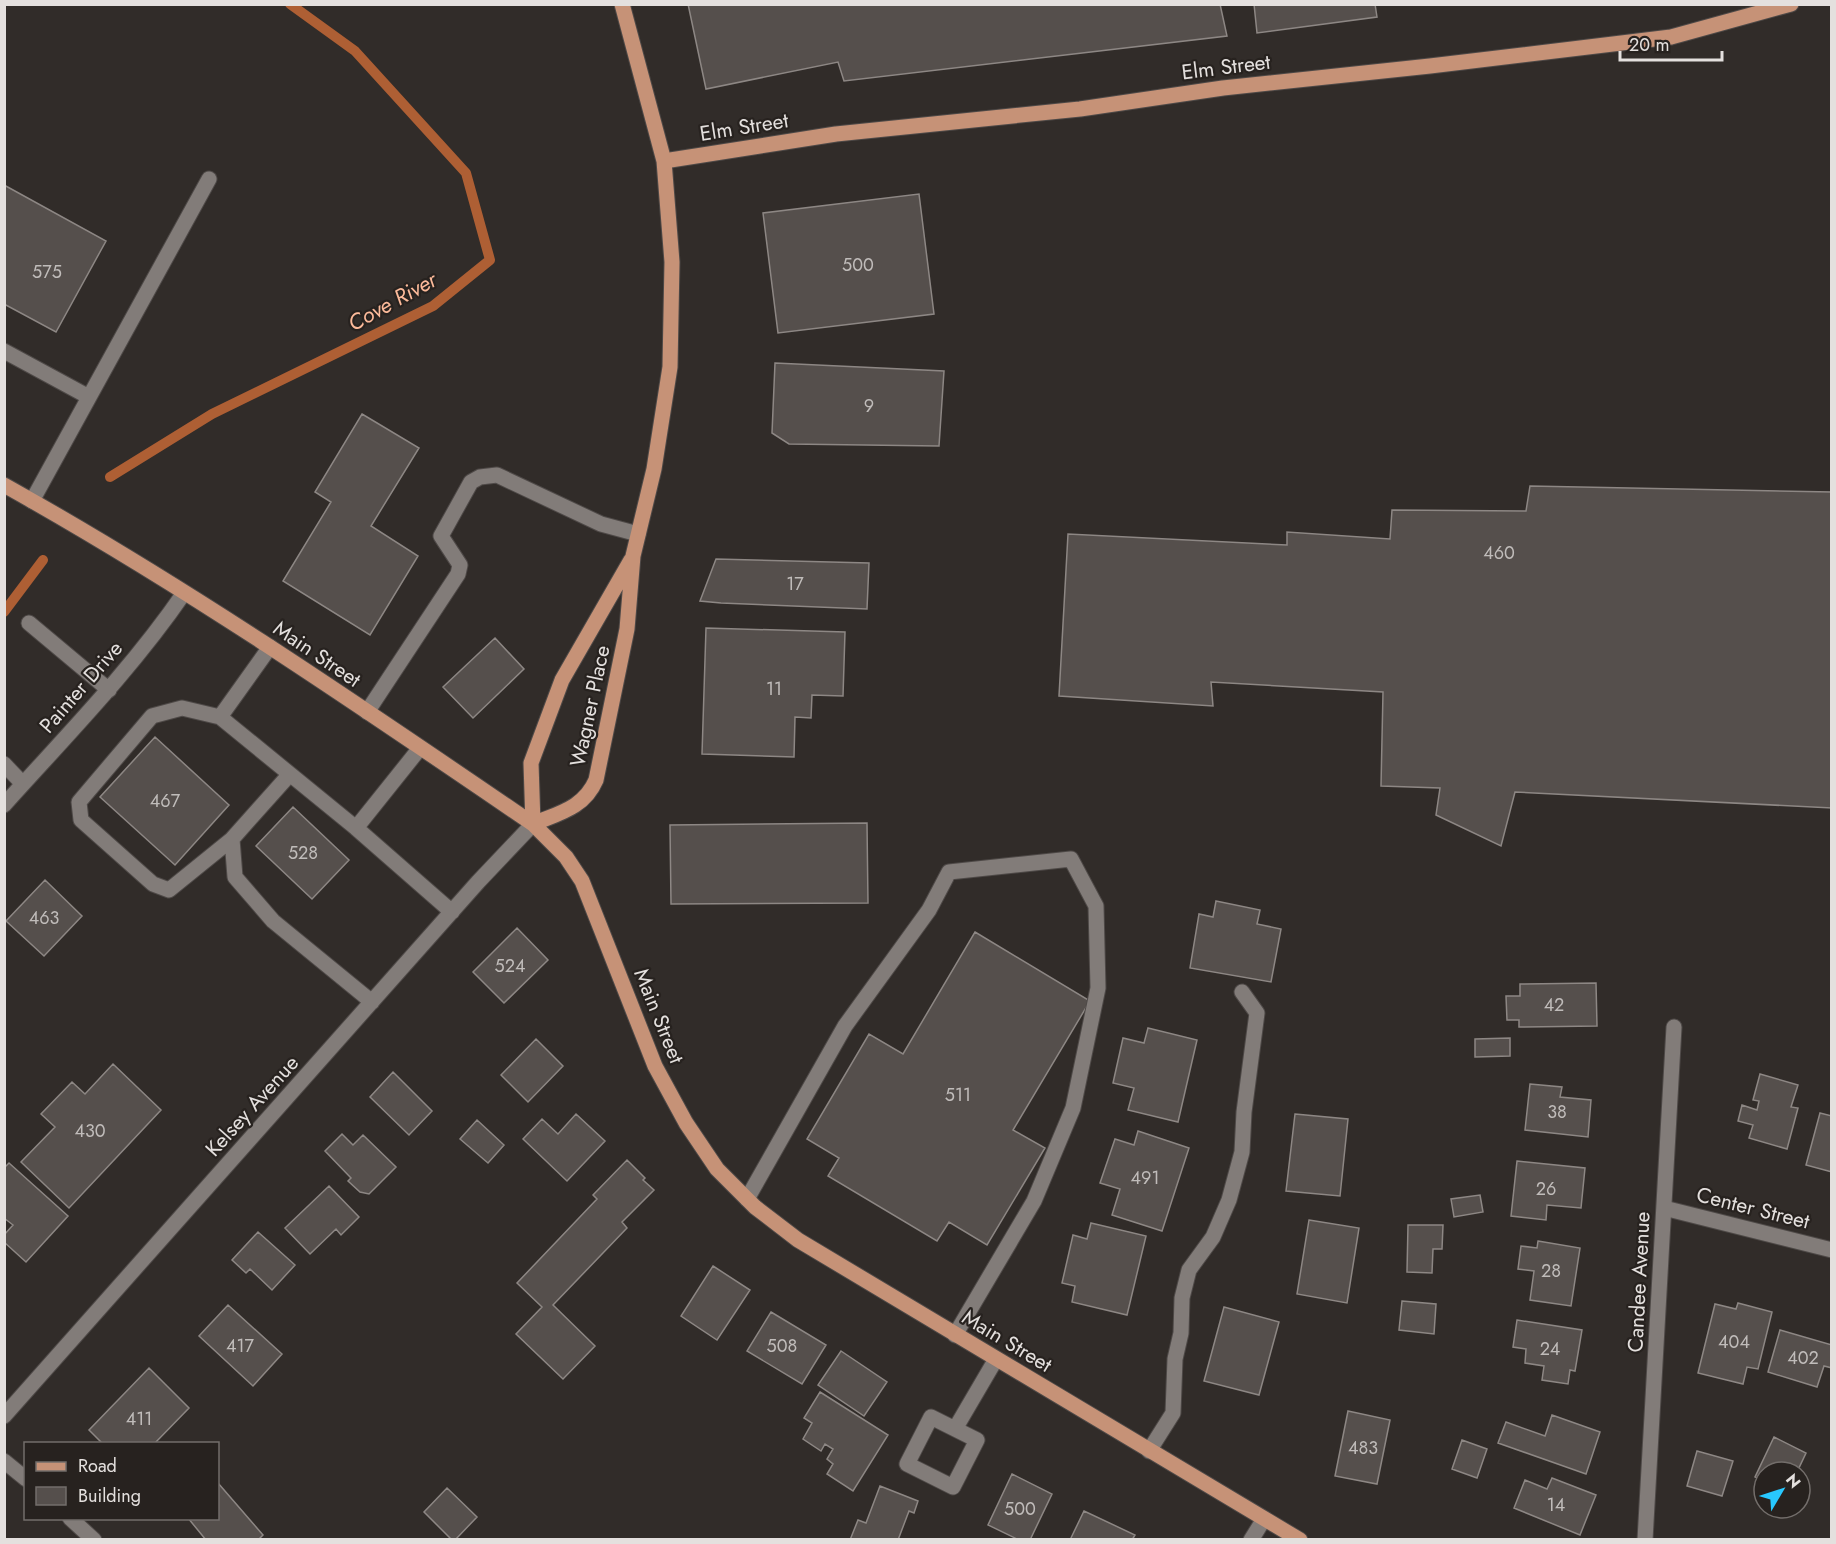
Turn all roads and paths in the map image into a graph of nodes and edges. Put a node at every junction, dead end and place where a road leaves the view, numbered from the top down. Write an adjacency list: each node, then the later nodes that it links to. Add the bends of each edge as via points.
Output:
1 (622, 4): 3 (main road, Wagner Place)
2 (1791, 4): 3 (main road, Elm Street, via 1671,37 1223,88 1080,109 836,134)
3 (664, 161): 9 (main road, Wagner Place, via 672,262 670,367 654,469)
4 (209, 179): 6 (street)
5 (4, 351): 6 (street)
6 (89, 397): 8 (street)
7 (4, 485): 8 (main road, Main Street)
8 (32, 501): 11 (main road, Main Street)
9 (638, 534): 10 (main road, Wagner Place); 15 (street, via 601,524 497,476 471,482 441,536 460,565 458,574)
10 (633, 556): 22 (main road, Wagner Place, via 562,680 531,763); 22 (main road, Wagner Place, via 627,629 596,780 591,792 579,803)
11 (184, 593): 13 (main road, Main Street); 14 (street, Painter Drive)
12 (28, 623): 14 (street)
13 (270, 647): 15 (main road, Main Street); 16 (street)
14 (109, 690): 20 (street, Painter Drive)
15 (367, 712): 17 (main road, Main Street)
16 (220, 717): 19 (street); 24 (street, via 182,708 152,716 79,802 81,820 153,884 169,890)
17 (420, 748): 22 (main road, Main Street); 23 (street)
18 (4, 764): 20 (street)
19 (290, 774): 23 (street); 24 (street)
20 (23, 784): 21 (street, Painter Drive)
21 (4, 805)
22 (533, 824): 25 (street, Kelsey Avenue); 29 (main road, Main Street, via 566,857 582,881 655,1066 686,1123 717,1169)
23 (356, 828): 25 (street)
24 (232, 840): 27 (street, via 235,877 273,921)
25 (452, 912): 27 (street, Kelsey Avenue)
26 (1242, 992): 36 (street, via 1257,1013 1242,1152 1229,1200 1213,1237 1189,1270 1175,1359 1173,1413)
27 (372, 1002): 34 (street, Kelsey Avenue)
28 (1674, 1027): 30 (street, Candee Avenue)
29 (747, 1199): 32 (main road, Main Street, via 798,1240); 32 (street, via 845,1026 929,910 949,872 1071,860 1096,906 1098,988 1073,1108 1034,1201)
30 (1664, 1208): 31 (street, Center Street); 44 (street, Candee Avenue)
31 (1832, 1250)
32 (956, 1335): 33 (main road, Main Street)
33 (996, 1359): 35 (street); 36 (main road, Main Street)
34 (4, 1416)
35 (955, 1429): 35 (street, via 977,1440 953,1487 907,1464 931,1417)
36 (1149, 1451): 39 (main road, Main Street)
37 (4, 1461): 38 (street)
38 (24, 1477)
39 (1264, 1519): 42 (street); 43 (main road, Main Street)
40 (72, 1520): 41 (street)
41 (94, 1539)
42 (1251, 1539)
43 (1300, 1539)
44 (1645, 1539)

